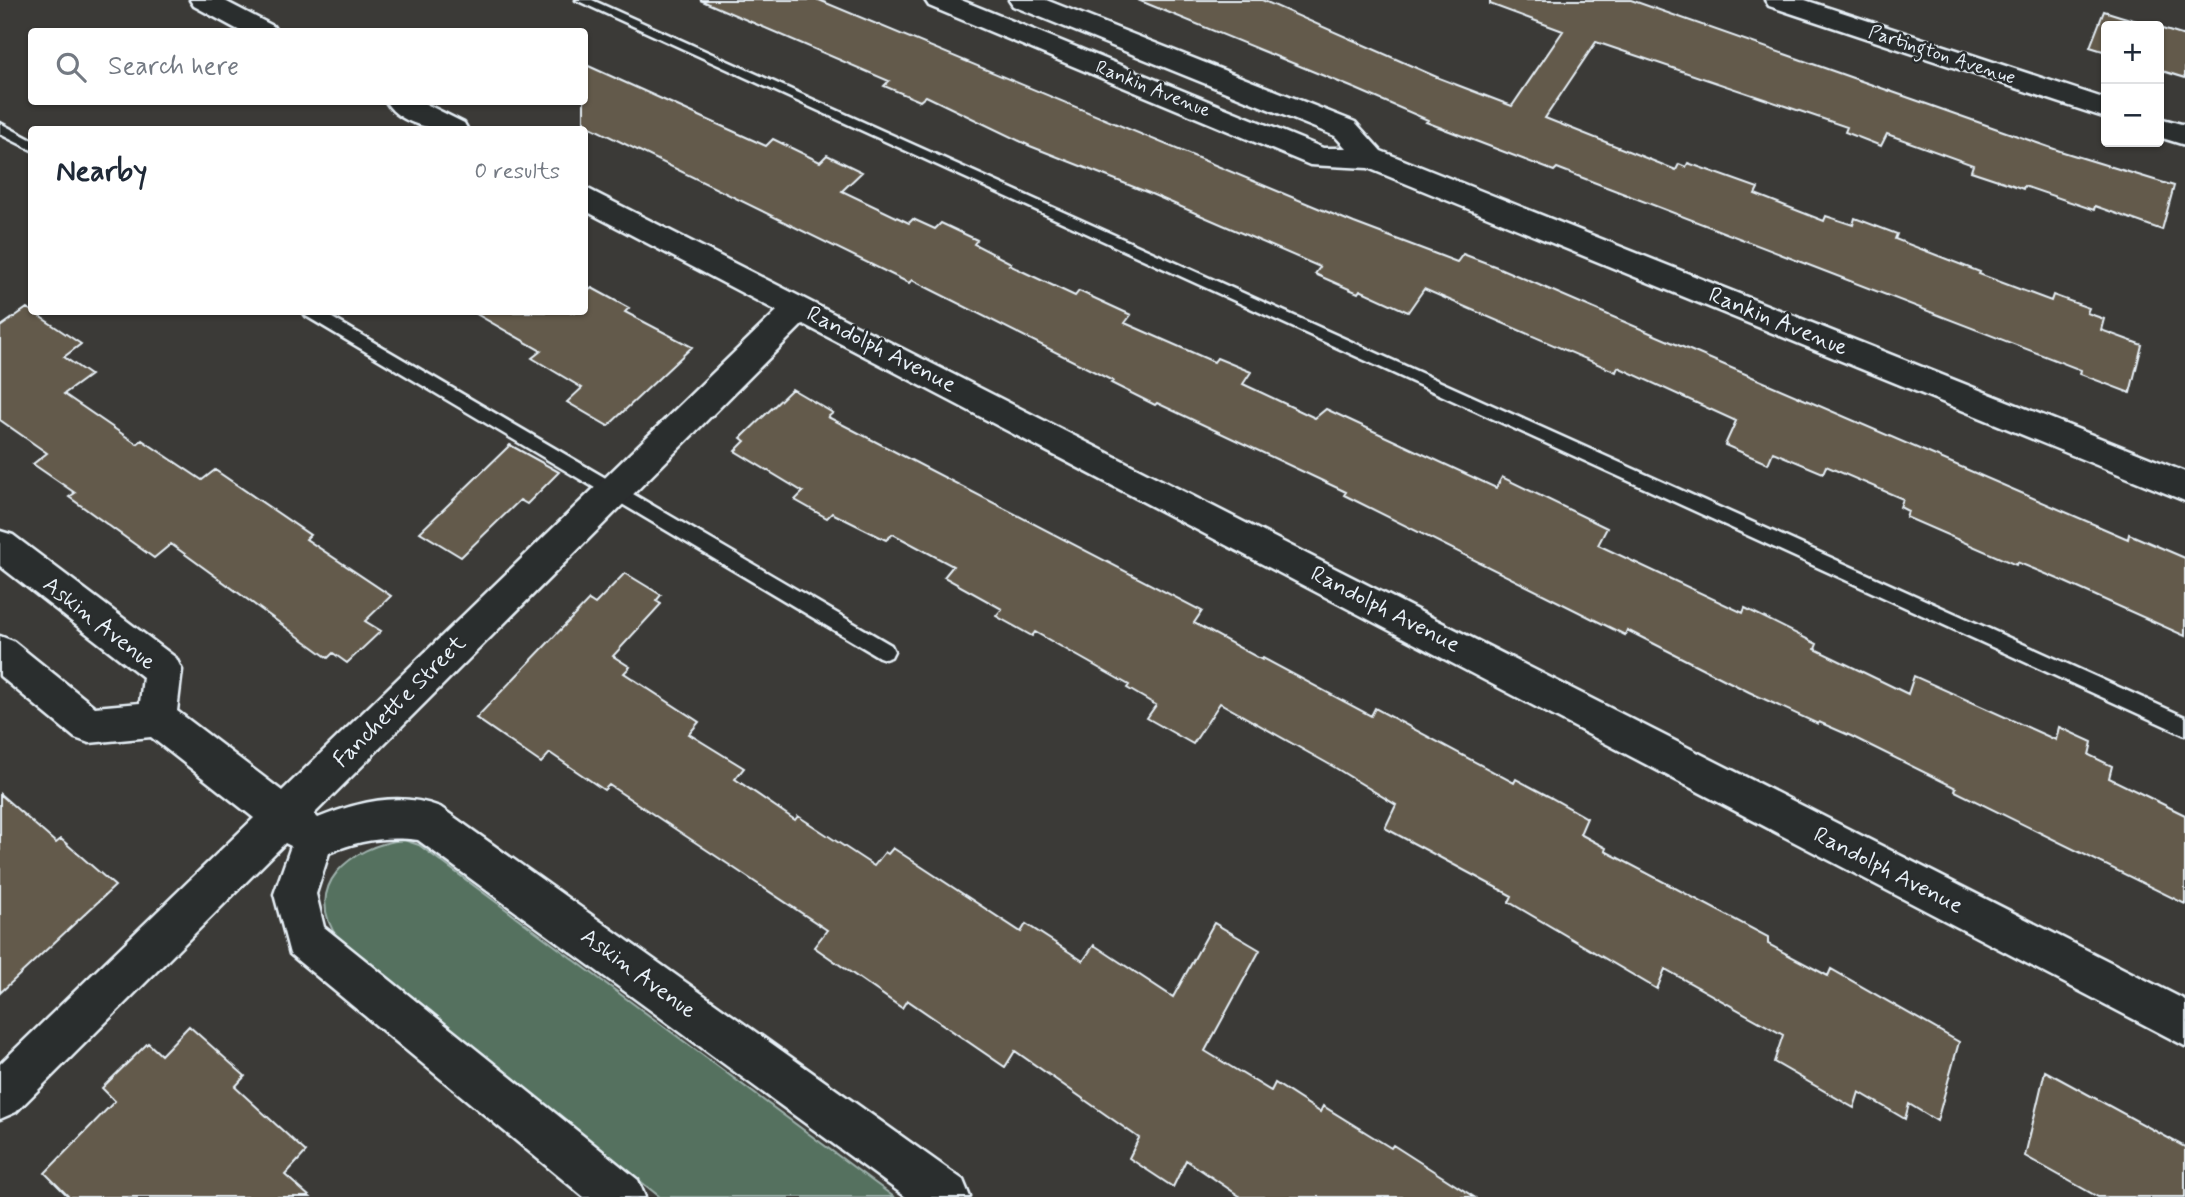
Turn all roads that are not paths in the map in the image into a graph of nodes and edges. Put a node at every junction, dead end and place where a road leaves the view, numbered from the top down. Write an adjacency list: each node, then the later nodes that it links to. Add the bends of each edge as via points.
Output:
1 (204, 0): 6 (street)
2 (582, 0): 24 (lane)
3 (938, 0): 14 (street, Rankin Avenue, via 1320,158)
4 (1023, 0): 14 (street, Rankin Avenue, via 1345,129)
5 (1778, 0): 8 (street, Partington Avenue)
6 (256, 28)
7 (406, 105): 9 (street)
8 (2101, 107)
9 (446, 126)
10 (0, 128): 13 (lane)
11 (2164, 129): 12 (street)
12 (2185, 135)
13 (28, 144)
14 (1371, 158): 18 (street, Rankin Avenue)
15 (588, 199): 16 (street, Randolph Avenue)
16 (800, 308): 19 (street, Fanchette Street); 26 (street, Randolph Avenue)
17 (316, 315): 19 (lane)
18 (2185, 486)
19 (615, 491): 21 (lane); 25 (street, Fanchette Street)
20 (0, 547): 23 (street, Askin Avenue, via 163,670)
21 (885, 651)
22 (0, 653): 23 (street, via 89,724)
23 (157, 719): 25 (street)
24 (2185, 726)
25 (299, 828): 27 (street, Fanchette Street); 28 (street, via 295,894 305,939); 29 (street, Askin Avenue, via 390,816 426,821)
26 (2185, 1024)
27 (0, 1096)
28 (621, 1197)
29 (946, 1197)

